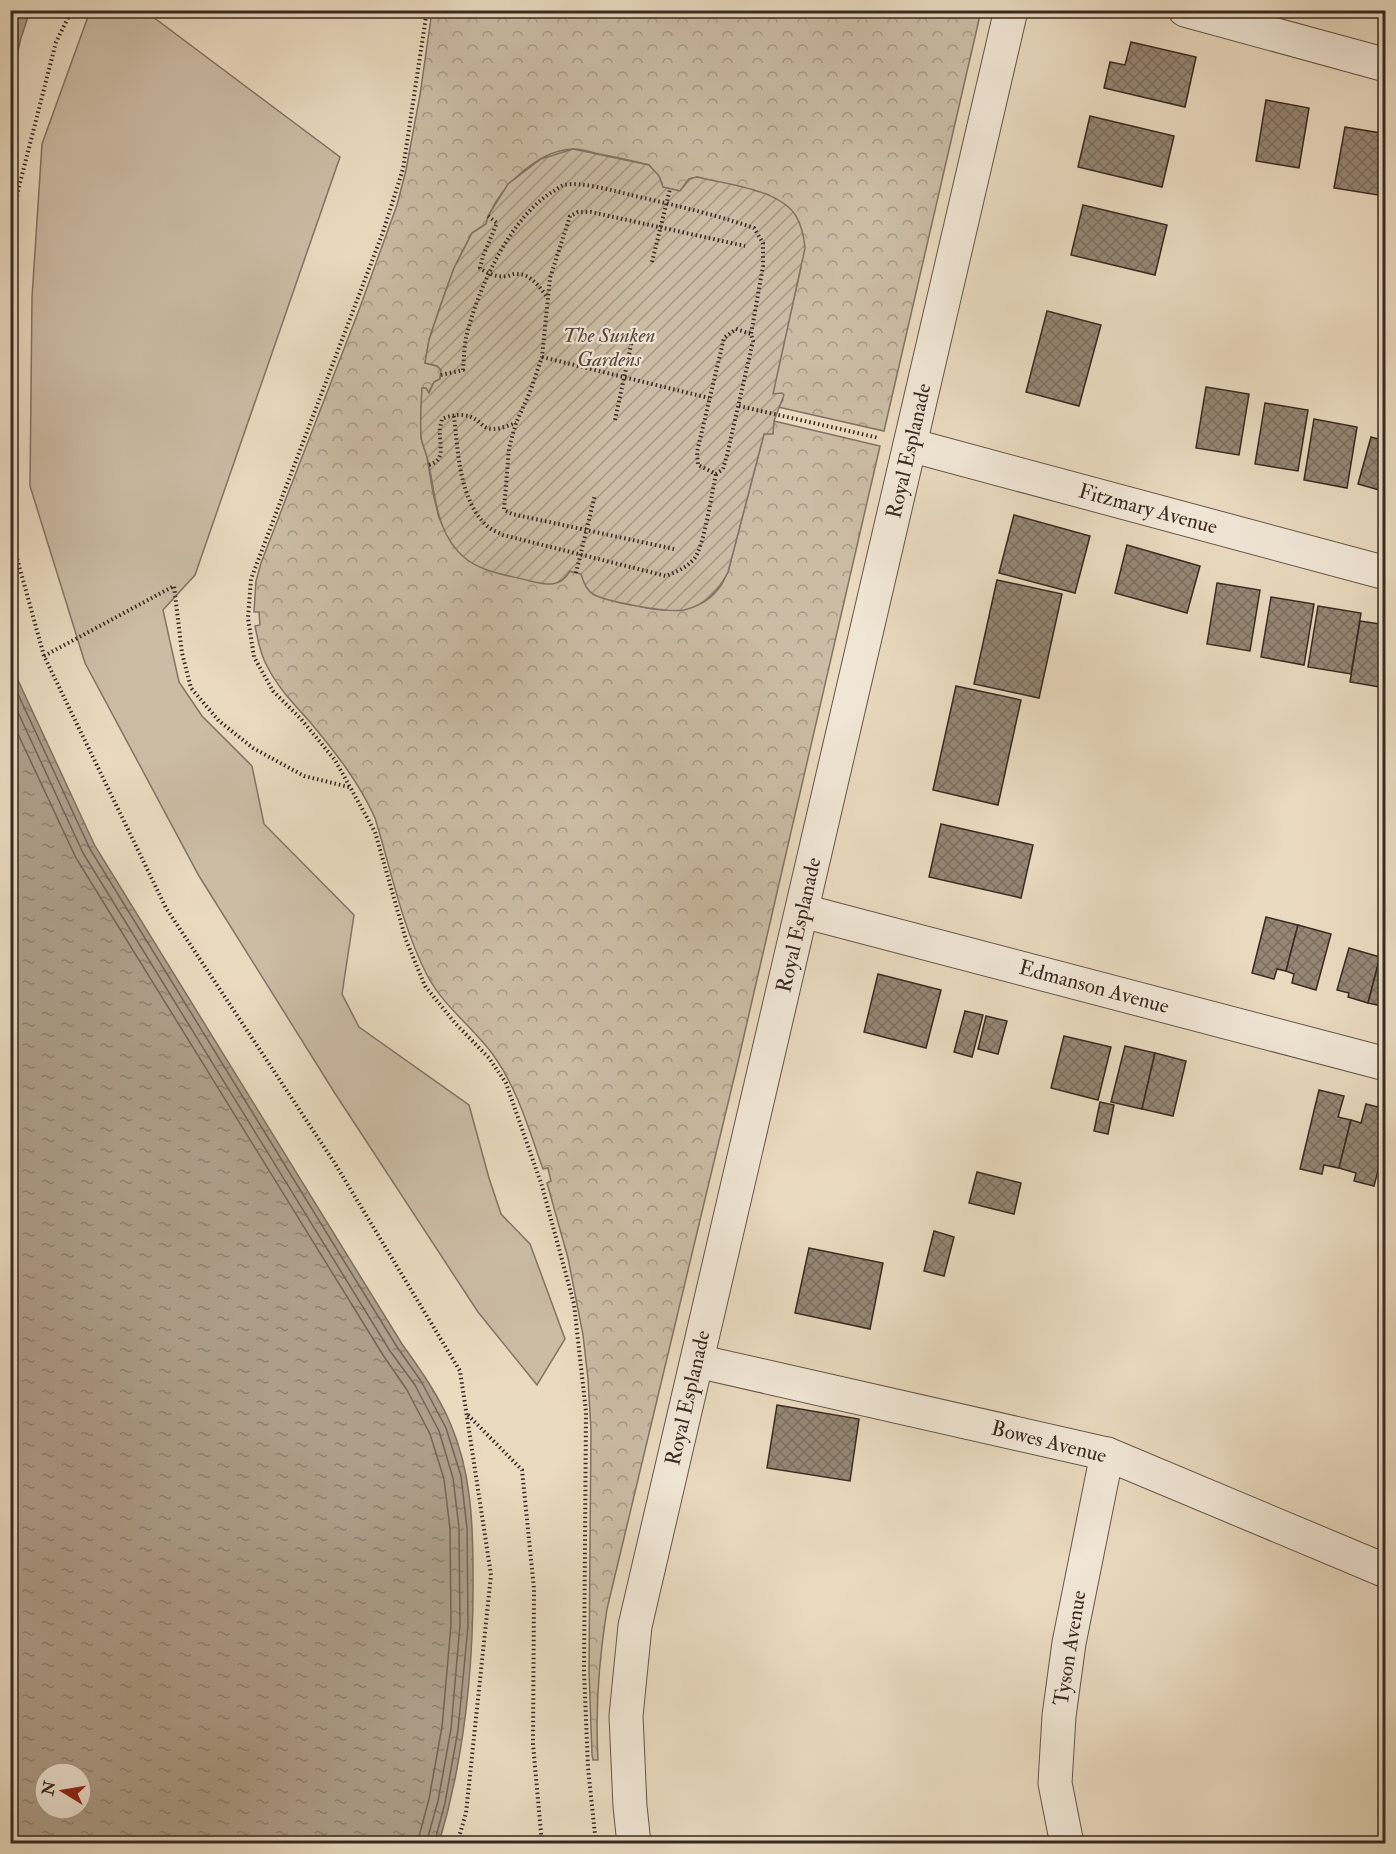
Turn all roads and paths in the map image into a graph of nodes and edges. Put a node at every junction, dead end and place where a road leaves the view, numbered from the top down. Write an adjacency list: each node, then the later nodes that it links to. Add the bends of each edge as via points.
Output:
1 (72, 10): 9 (path, via 56,42)
2 (426, 10): 36 (path, via 403,169 379,243 251,579 248,618 255,657 273,691 335,760)
3 (1011, 10): 25 (street, Royal Esplanade)
4 (1185, 10): 5 (street)
5 (1386, 65)
6 (670, 189): 7 (path)
7 (666, 204): 10 (path); 13 (path, via 590,185 564,185 542,198 526,214); 15 (path, via 754,228 763,243 763,266)
8 (488, 216): 13 (path, via 497,223 480,268)
9 (10, 222)
10 (660, 227): 11 (path); 12 (path); 14 (path, via 591,212 570,216 550,278)
11 (745, 246)
12 (652, 262)
13 (488, 274): 14 (path, via 503,277 518,273 529,277); 18 (path, via 466,338 463,370)
14 (548, 299): 17 (path)
15 (751, 334): 20 (path, via 736,329 724,338); 21 (path, via 753,341)
16 (633, 336): 19 (path)
17 (542, 357): 19 (path); 24 (path)
18 (441, 375)
19 (624, 377): 20 (path); 23 (path)
20 (709, 398): 27 (path, via 697,452 698,465)
21 (739, 406): 25 (path); 27 (path, via 723,469)
22 (454, 416): 24 (path, via 476,419 486,428); 26 (path, via 442,419 440,459); 32 (path, via 461,473 474,511 488,527 503,535)
23 (615, 420)
24 (516, 423): 29 (path, via 509,448 504,510)
25 (910, 445): 34 (street, Fitzmary Avenue); 37 (street, Royal Esplanade)
26 (429, 465)
27 (716, 474): 32 (path, via 701,542 694,559 682,570 666,576)
28 (595, 495): 29 (path)
29 (586, 530): 31 (path); 32 (path)
30 (10, 533): 35 (path)
31 (674, 549)
32 (580, 555): 33 (path)
33 (576, 573)
34 (1386, 573)
35 (44, 656): 36 (path, via 174,586 182,653 191,688 219,721 253,748 304,776); 40 (path, via 166,908 334,1162 460,1371)
36 (350, 787): 45 (path, via 375,832 406,940 425,986 506,1083 542,1186 574,1304 585,1412 584,1671)
37 (803, 911): 38 (street, Edmanson Avenue); 39 (street, Royal Esplanade)
38 (1386, 1064)
39 (697, 1361): 41 (street, Bowes Avenue); 46 (street, Royal Esplanade, via 634,1626 626,1716)
40 (466, 1414): 43 (path, via 491,1575 466,1813); 44 (path, via 522,1470 534,1589 533,1744)
41 (1107, 1454): 42 (street, Bowes Avenue); 47 (street, Tyson Avenue, via 1069,1643 1059,1716 1055,1783)
42 (1386, 1571)
43 (457, 1844)
44 (542, 1844)
45 (596, 1844)
46 (634, 1844)
47 (1067, 1844)

